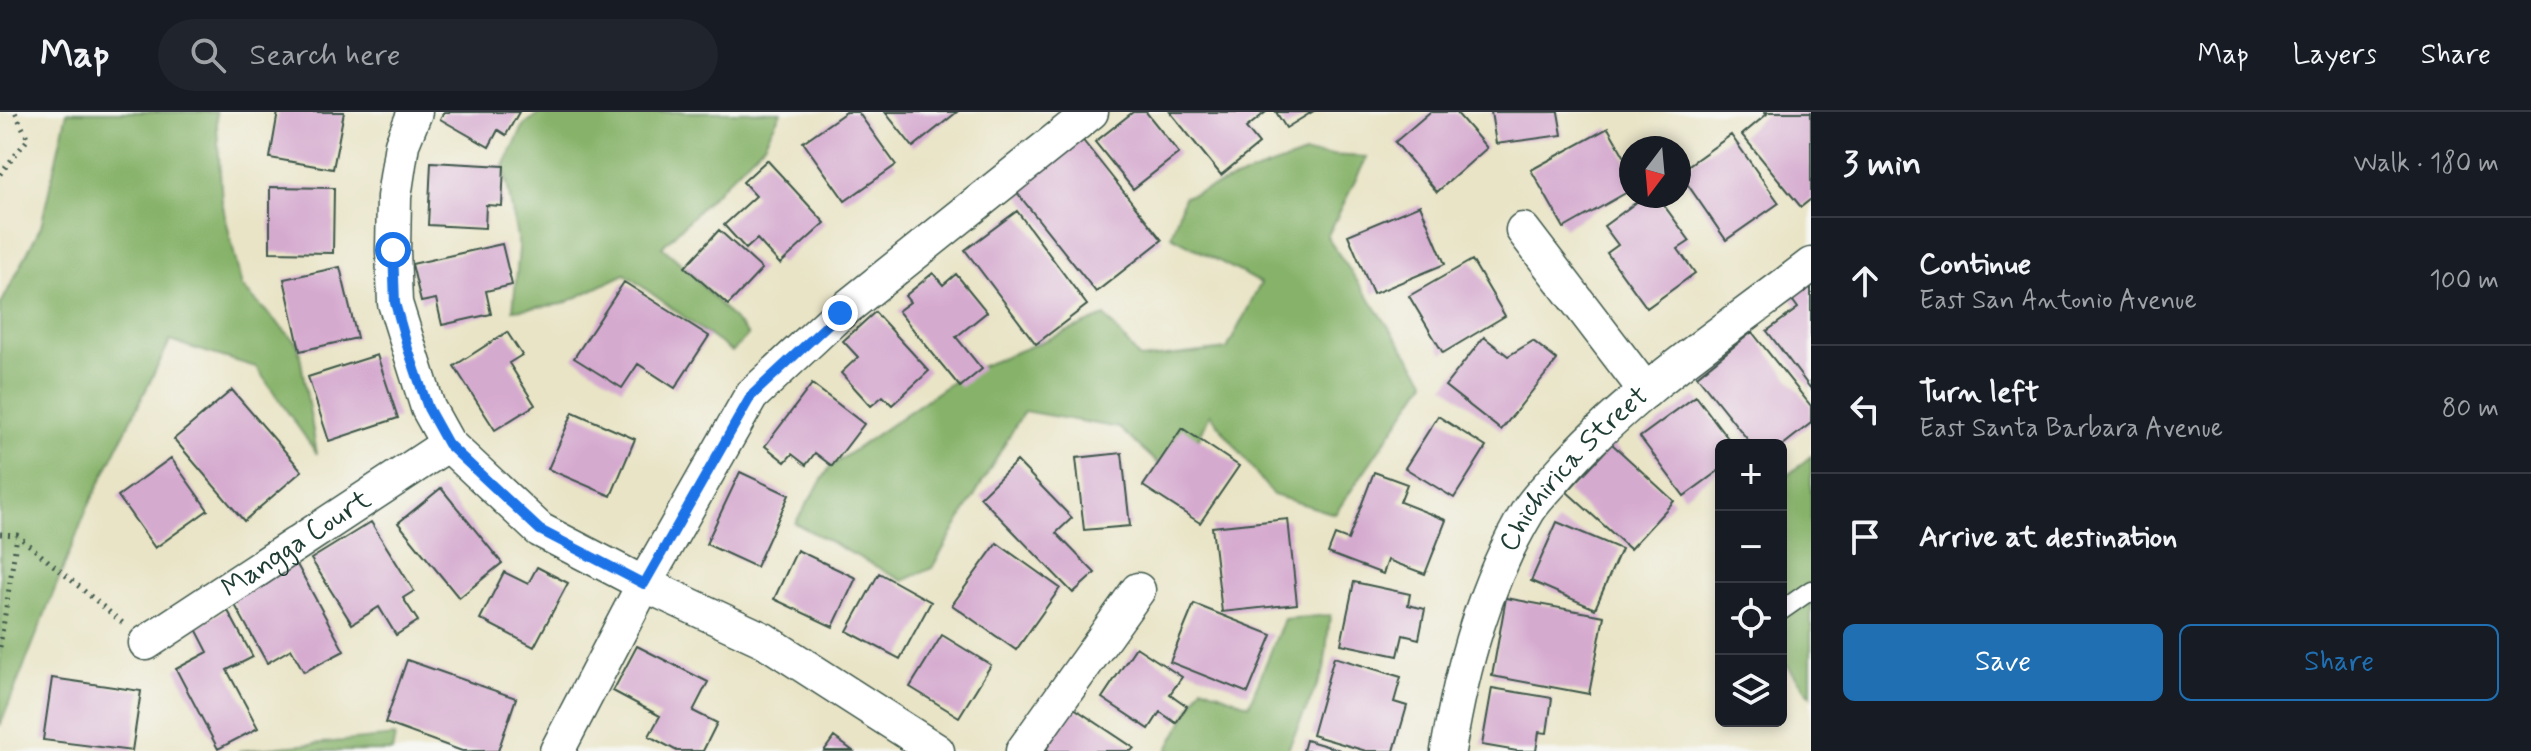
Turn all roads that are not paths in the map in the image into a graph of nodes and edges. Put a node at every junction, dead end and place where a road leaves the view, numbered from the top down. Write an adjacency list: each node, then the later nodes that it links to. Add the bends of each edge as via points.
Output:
1 (415, 112): 6 (street, via 402,144 394,197 395,303 428,408)
2 (1091, 112): 7 (street, via 840,313 751,396)
3 (1523, 230): 5 (street)
4 (1811, 265): 5 (street, Chichirica Street)
5 (1646, 391): 15 (street, Chichirica Street, via 1580,450 1529,509 1485,598)
6 (448, 444): 7 (street, via 540,530); 11 (street, Mangga Court)
7 (644, 584): 12 (street); 13 (street, via 764,640)
8 (1138, 590): 14 (street)
9 (1811, 590): 10 (lane)
10 (1787, 607)
11 (146, 643)
12 (557, 751)
13 (937, 751)
14 (1023, 751)
15 (1448, 751)

